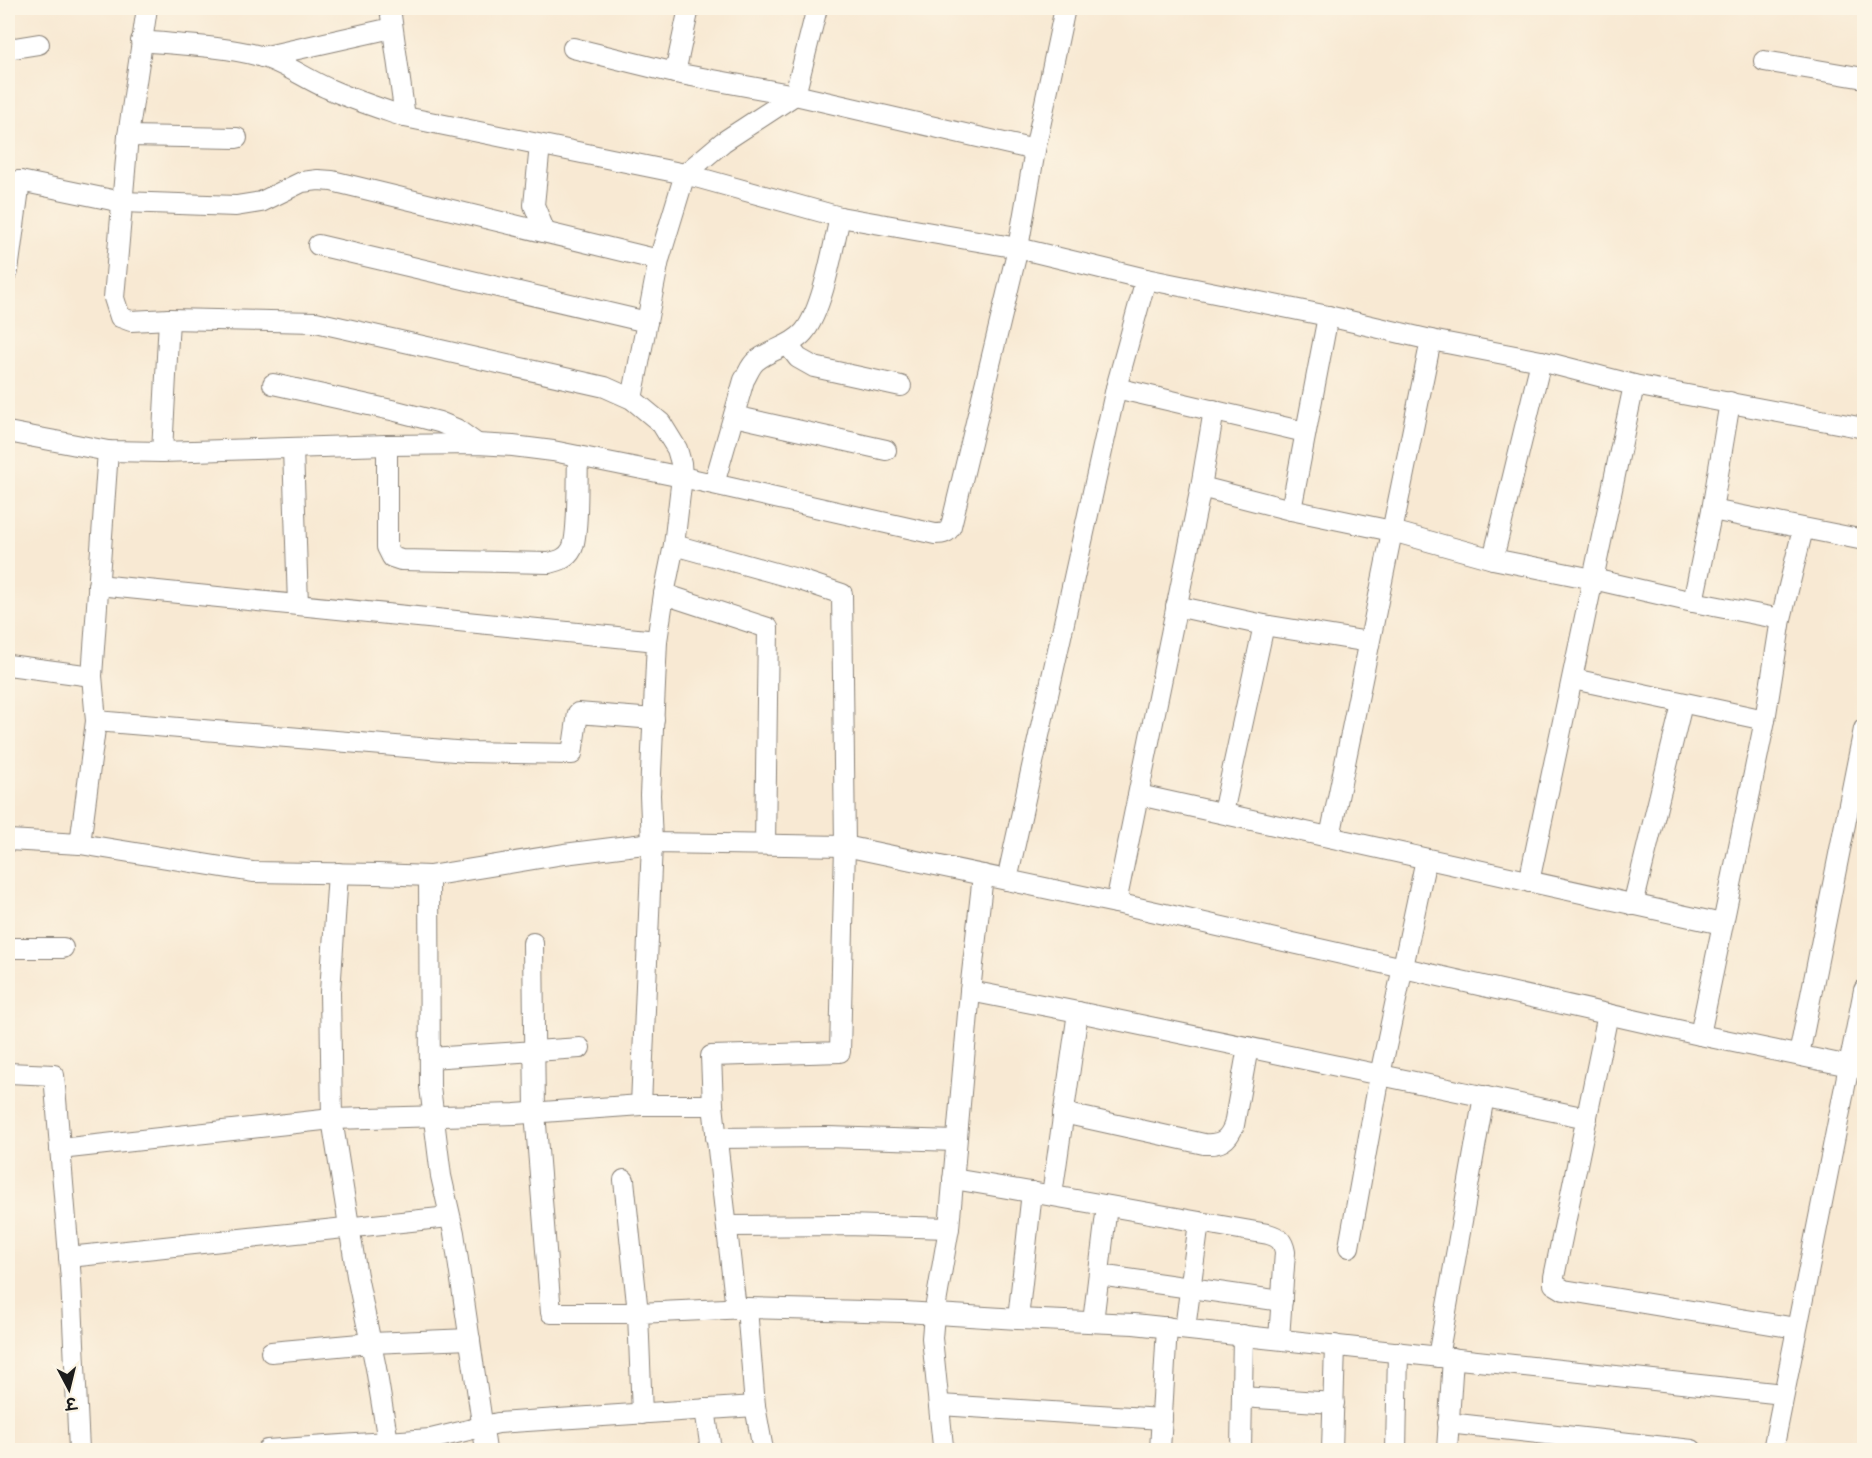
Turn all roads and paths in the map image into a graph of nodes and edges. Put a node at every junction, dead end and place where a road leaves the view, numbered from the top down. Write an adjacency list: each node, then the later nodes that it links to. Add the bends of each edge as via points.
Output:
1 (147, 8): 7 (street)
2 (390, 8): 6 (street)
3 (689, 8): 13 (street)
4 (817, 8): 15 (street)
5 (1065, 8): 20 (street)
6 (392, 28): 11 (street); 16 (street)
7 (141, 41): 11 (street, via 233,50); 17 (street)
8 (39, 44): 10 (street)
9 (573, 48): 13 (street)
10 (8, 49)
11 (262, 57): 16 (street, via 334,91)
12 (1764, 61): 14 (street)
13 (675, 73): 15 (street)
14 (1864, 78)
15 (795, 95): 20 (street); 21 (street, via 723,142)
16 (405, 117): 19 (street)
17 (128, 136): 18 (street); 23 (street)
18 (237, 138)
19 (540, 145): 21 (street); 25 (street, via 534,205)
20 (1035, 150): 27 (street)
21 (685, 174): 24 (street); 28 (street)
22 (14, 181): 23 (street); 29 (street)
23 (122, 202): 25 (street, via 236,206 261,202 302,182 318,180); 32 (street, via 116,308 120,317 131,321)
24 (840, 217): 27 (street); 35 (street, via 817,310 803,333)
25 (545, 232): 28 (street)
26 (318, 245): 33 (street)
27 (1018, 248): 30 (street); 56 (street, via 949,531 935,534)
28 (659, 260): 33 (street)
29 (8, 271)
30 (1146, 279): 31 (street); 40 (street)
31 (1328, 316): 34 (street); 47 (street)
32 (169, 319): 41 (street, via 316,322 605,387); 53 (street)
33 (647, 322): 41 (street)
34 (1431, 340): 36 (street); 61 (street)
35 (788, 345): 39 (street, via 798,358 814,367); 44 (street, via 751,367)
36 (1541, 361): 38 (street); 64 (street)
37 (273, 384): 48 (street, via 439,422)
38 (1634, 385): 42 (street); 65 (street)
39 (901, 386)
40 (1116, 388): 43 (street); 95 (street)
41 (632, 399): 55 (street, via 661,423 670,436 677,449)
42 (1730, 402): 45 (street); 59 (street)
43 (1214, 410): 47 (street); 57 (street)
44 (734, 416): 51 (street); 56 (street)
45 (1864, 428)
46 (8, 432): 52 (street)
47 (1305, 432): 58 (street)
48 (477, 444): 49 (street); 54 (street)
49 (387, 445): 50 (street); 54 (street, via 387,547 392,557 400,560 559,561 572,549 575,536)
50 (293, 448): 53 (street); 69 (street)
51 (886, 450)
52 (108, 451): 53 (street); 66 (street)
53 (162, 452)
54 (578, 456): 55 (street)
55 (682, 477): 56 (street); 63 (street)
56 (714, 484)
57 (1201, 487): 58 (street); 70 (street)
58 (1291, 510): 61 (street)
59 (1712, 510): 60 (street); 68 (street)
60 (1803, 529): 62 (street); 71 (street)
61 (1392, 531): 64 (street); 74 (street)
62 (1864, 540)
63 (674, 545): 67 (street); 90 (street, via 843,594)
64 (1493, 559): 65 (street)
65 (1593, 579): 68 (street); 77 (street)
66 (98, 585): 69 (street); 76 (street)
67 (664, 594): 73 (street); 89 (street, via 768,628)
68 (1693, 602): 71 (street)
69 (298, 605): 73 (street)
70 (1176, 606): 72 (street); 83 (street)
71 (1781, 619): 80 (street)
72 (1264, 625): 74 (street); 84 (street)
73 (657, 640): 79 (street)
74 (1369, 642): 85 (street)
75 (8, 664): 76 (street)
76 (92, 676): 81 (street)
77 (1573, 679): 78 (street); 96 (street)
78 (1682, 704): 80 (street); 98 (street)
79 (654, 719): 81 (street, via 578,713 572,754 467,753); 87 (street)
80 (1764, 720): 99 (street)
81 (96, 721): 88 (street)
82 (1864, 729): 112 (street)
83 (1139, 795): 84 (street); 97 (street)
84 (1223, 813): 85 (street)
85 (1330, 837): 91 (street)
86 (8, 840): 88 (street)
87 (652, 843): 89 (street); 94 (street); 118 (street)
88 (80, 844): 92 (street, via 253,872)
89 (765, 844): 90 (street)
90 (845, 846): 93 (street); 119 (street, via 840,1052 711,1056)
91 (1426, 859): 96 (street); 103 (street)
92 (338, 873): 94 (street); 124 (street, via 330,992)
93 (982, 875): 95 (street); 105 (street)
94 (429, 876): 113 (street)
95 (1007, 880): 97 (street)
96 (1529, 882): 98 (street)
97 (1116, 903): 103 (street)
98 (1633, 905): 99 (street)
99 (1722, 924): 108 (street)
100 (532, 943): 111 (street)
101 (8, 948): 102 (street)
102 (63, 948)
103 (1403, 968): 107 (street); 116 (street)
104 (1864, 990): 114 (street)
105 (970, 991): 106 (street); 126 (street)
106 (1078, 1012): 109 (street); 121 (street)
107 (1608, 1014): 108 (street); 123 (street)
108 (1700, 1035): 112 (street)
109 (1248, 1047): 116 (street); 121 (street, via 1234,1125 1230,1134 1215,1145)
110 (580, 1048): 111 (street)
111 (534, 1052): 113 (street); 120 (street)
112 (1799, 1055): 114 (street)
113 (430, 1058): 122 (street)
114 (1857, 1067): 148 (street)
115 (8, 1073): 127 (street, via 54,1075)
116 (1380, 1075): 117 (street); 137 (street)
117 (1484, 1096): 123 (street); 156 (street)
118 (641, 1105): 119 (street); 120 (street)
119 (713, 1105): 125 (street)
120 (535, 1112): 122 (street); 143 (street, via 551,1313)
121 (1063, 1113): 130 (street)
122 (433, 1115): 124 (street); 132 (street)
123 (1587, 1118): 148 (street, via 1554,1284 1564,1290)
124 (332, 1119): 127 (street); 135 (street)
125 (716, 1138): 126 (street); 134 (street)
126 (956, 1141): 128 (street)
127 (60, 1149): 138 (street)
128 (953, 1179): 130 (street); 136 (street)
129 (624, 1180): 143 (street)
130 (1042, 1193): 131 (street); 145 (street)
131 (1107, 1206): 133 (street); 139 (street)
132 (449, 1217): 135 (street); 150 (street)
133 (1199, 1222): 140 (street); 141 (street, via 1278,1237 1285,1252)
134 (727, 1226): 136 (street); 142 (street)
135 (349, 1228): 138 (street); 152 (street)
136 (949, 1228): 144 (street)
137 (1349, 1247)
138 (69, 1257): 170 (street)
139 (1099, 1275): 140 (street); 146 (street)
140 (1190, 1289): 141 (street); 147 (street)
141 (1282, 1301): 151 (street)
142 (742, 1309): 143 (street); 144 (street); 161 (street)
143 (638, 1313): 163 (street)
144 (934, 1315): 145 (street); 160 (street, via 932,1338)
145 (1018, 1319): 146 (street)
146 (1093, 1322): 147 (street)
147 (1176, 1328): 149 (street); 164 (street)
148 (1796, 1328): 157 (street)
149 (1243, 1335): 151 (street); 158 (street)
150 (470, 1339): 152 (street); 166 (street)
151 (1279, 1340): 153 (street)
152 (371, 1343): 154 (street); 167 (street)
153 (1335, 1346): 155 (street); 159 (street)
154 (271, 1352)
155 (1398, 1352): 156 (street); 178 (street)
156 (1445, 1358): 157 (street); 165 (street)
157 (1783, 1394): 181 (street)
158 (1242, 1397): 159 (street); 176 (street)
159 (1334, 1403): 177 (street)
160 (940, 1405): 164 (street); 168 (street)
161 (755, 1406): 162 (street); 174 (street)
162 (705, 1409): 163 (street); 173 (street)
163 (642, 1414): 166 (street)
164 (1162, 1419): 175 (street)
165 (1448, 1423): 179 (street); 180 (street)
166 (483, 1427): 167 (street, via 431,1439); 172 (street)
167 (388, 1442): 169 (street)
168 (943, 1446)
169 (320, 1449): 171 (street)
170 (79, 1450)
171 (267, 1450)
172 (486, 1450)
173 (711, 1450)
174 (764, 1450)
175 (1160, 1450)
176 (1241, 1450)
177 (1332, 1450)
178 (1396, 1450)
179 (1447, 1450)
180 (1692, 1450)
181 (1773, 1450)

